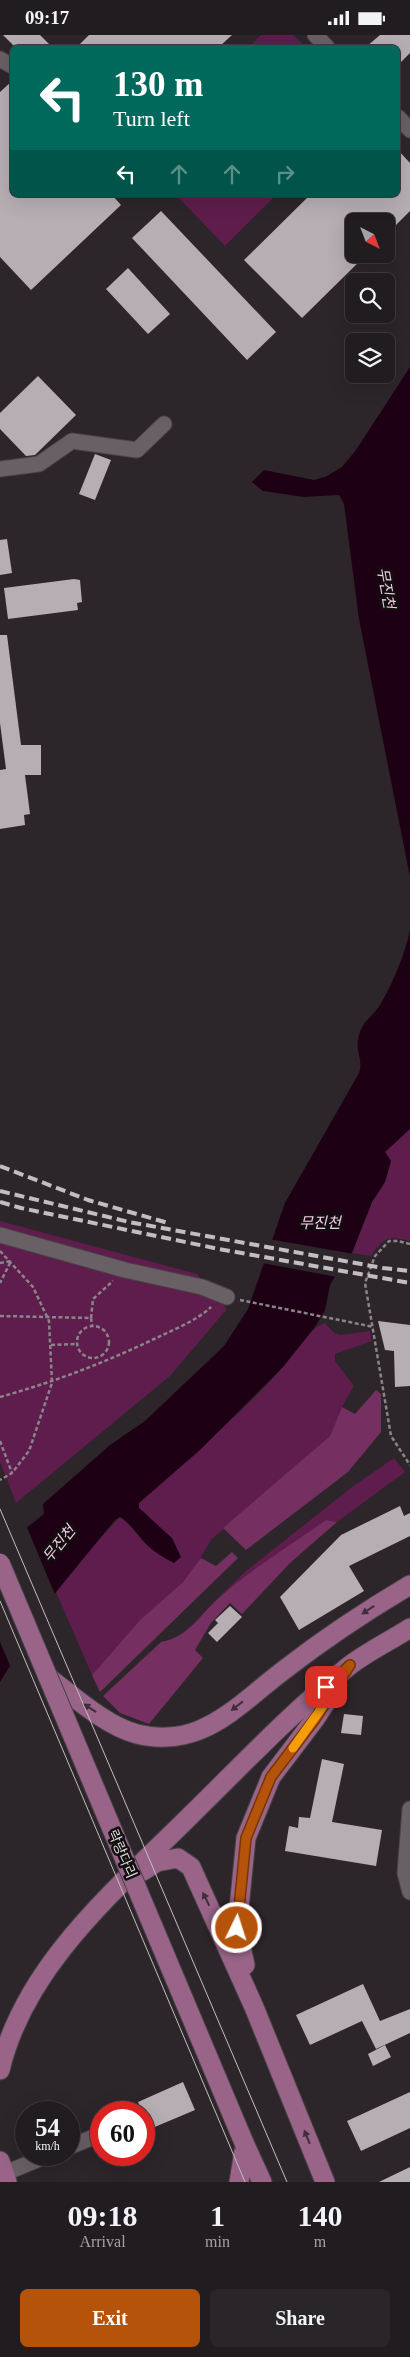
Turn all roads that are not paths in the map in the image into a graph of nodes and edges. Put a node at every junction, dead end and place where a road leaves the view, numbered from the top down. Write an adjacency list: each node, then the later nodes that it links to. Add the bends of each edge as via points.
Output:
1 (315, 35): 2 (street)
2 (325, 45)
3 (400, 119): 4 (street)
4 (410, 130)
5 (164, 424): 6 (street, via 137,450 72,441 39,464)
6 (0, 469)
7 (0, 1235): 8 (street, via 125,1270 202,1287)
8 (225, 1296)
9 (0, 1563): 13 (main road, 락랑다리, bridge)
10 (410, 1585): 13 (main road, one-way to 13, via 359,1616 217,1722 182,1736 159,1737 124,1729)
11 (410, 1628): 12 (main road)
12 (350, 1665): 16 (main road, via 289,1719); 17 (main road, via 315,1719 271,1777 246,1838 237,1928)
13 (48, 1677): 19 (main road, 락랑다리, bridge)
14 (410, 1809): 15 (street, via 405,1873)
15 (410, 1892)
16 (112, 1894): 17 (main road, one-way to 16, via 191,1867 178,1858 157,1861); 18 (main road, via 74,1935 36,1985 19,2013)
17 (254, 2007): 24 (main road, one-way to 17)
18 (0, 2070)
19 (245, 2145): 22 (main road); 23 (main road, 락랑다리)
20 (19, 2166): 21 (street)
21 (3, 2172)
22 (239, 2182)
23 (262, 2182)
24 (325, 2182)

